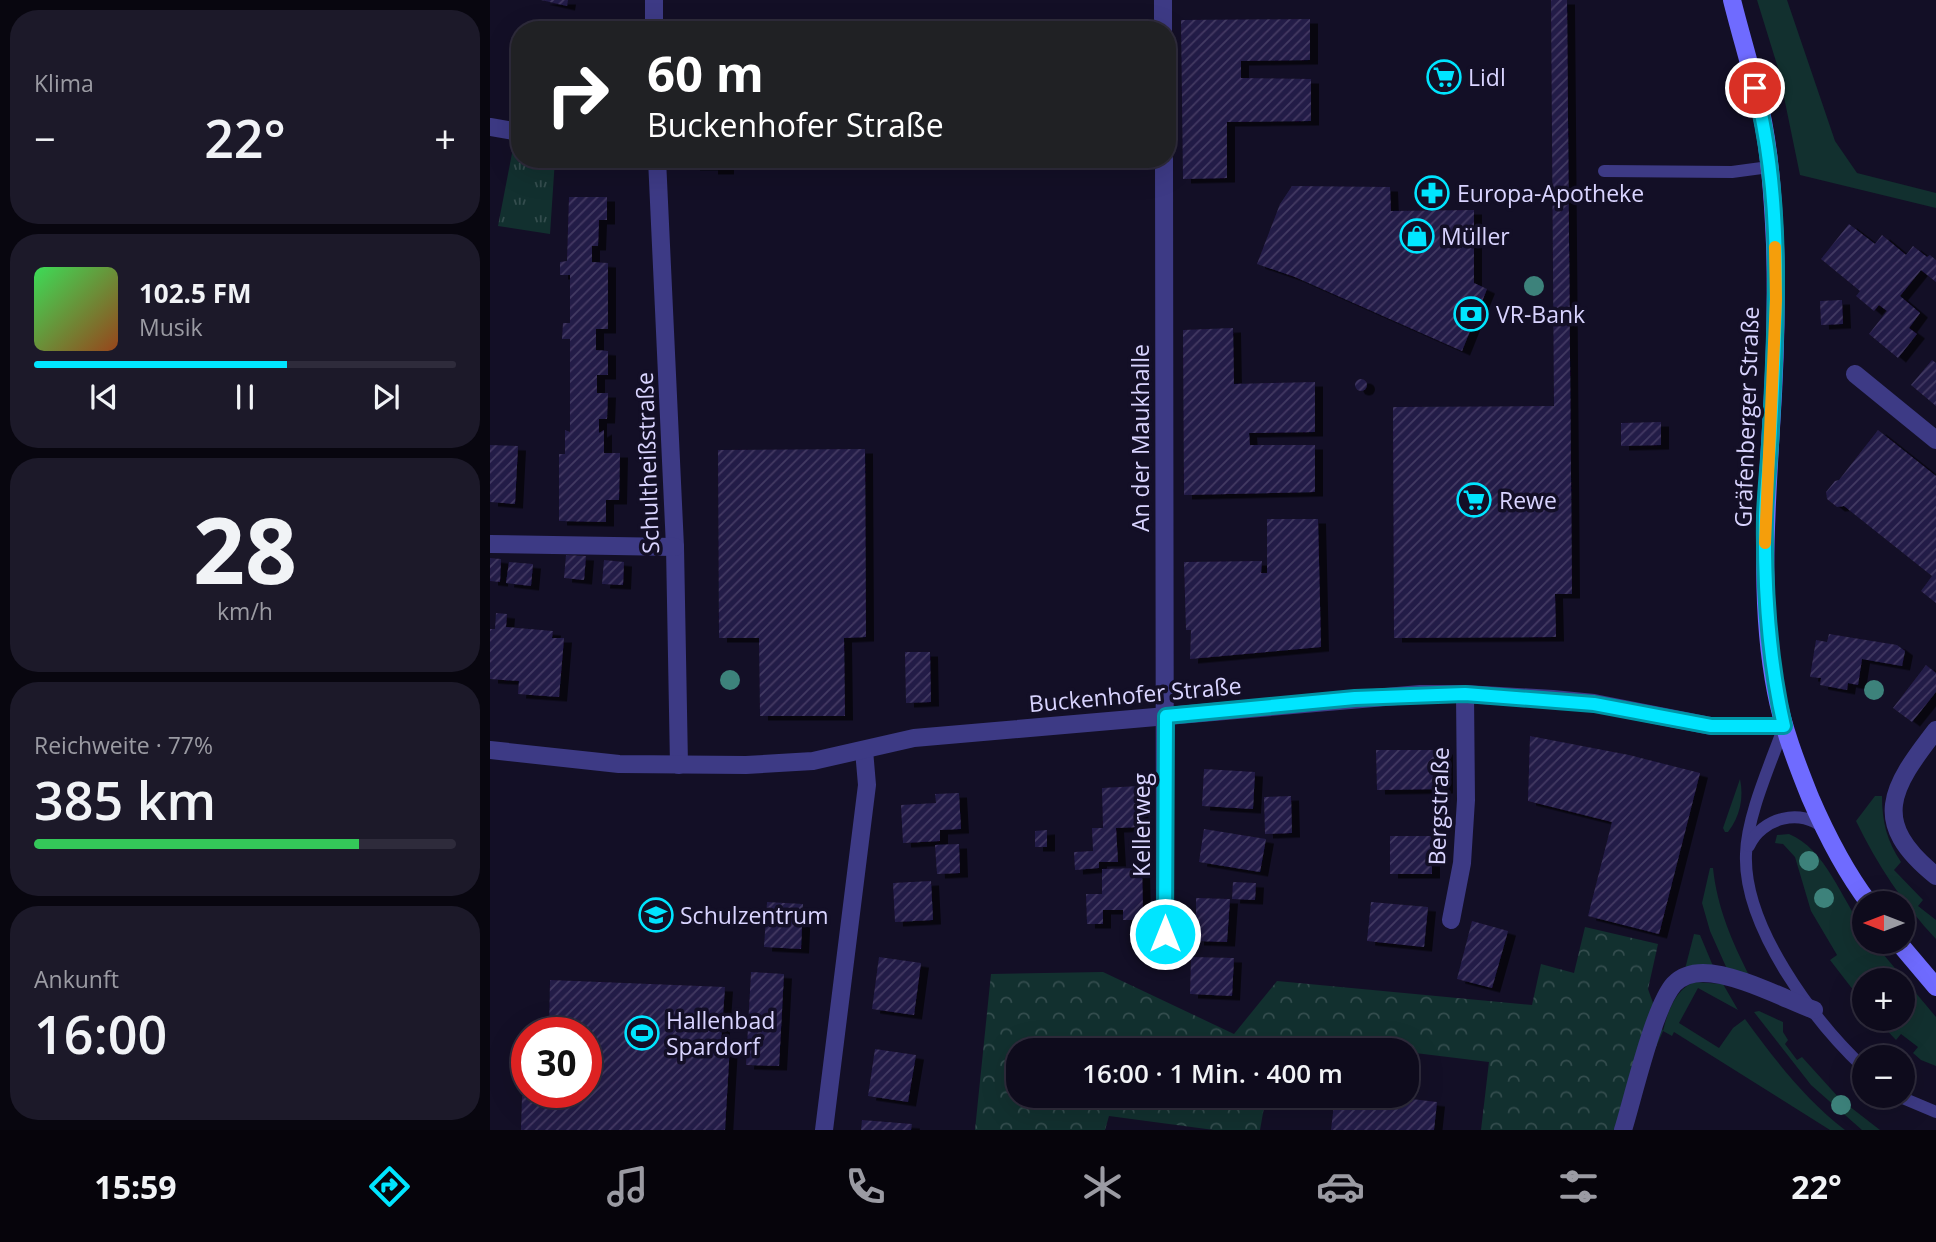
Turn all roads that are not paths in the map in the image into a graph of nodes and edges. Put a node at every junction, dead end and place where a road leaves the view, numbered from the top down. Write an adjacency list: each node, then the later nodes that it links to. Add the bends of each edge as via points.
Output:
1 (654, 0): 4 (street)
2 (1163, 0): 5 (street)
3 (1732, 0): 8 (main road, Gräfenberger Straße, via 1760,109)
4 (654, 21)
5 (1163, 21)
6 (490, 127): 7 (street)
7 (511, 130)
8 (1769, 167): 11 (lane, via 1732,172); 18 (main road, Gräfenberger Straße, via 1776,299 1765,513 1766,587 1770,655)
9 (657, 168): 15 (street, Schultheißstraße)
10 (1164, 168): 17 (street, An der Maukhalle)
11 (1604, 171)
12 (1855, 374): 13 (street)
13 (1936, 440)
14 (490, 544): 15 (street)
15 (675, 547): 22 (street, Schultheißstraße)
16 (1465, 694): 17 (street, Buckenhofer Straße, via 1355,698); 18 (street, Buckenhofer Straße, via 1594,704 1711,726); 27 (street, Bergstraße, via 1463,851)
17 (1166, 716): 21 (street, Buckenhofer Straße, via 914,738); 28 (street, Kellerweg)
18 (1784, 726): 23 (main road, Gräfenberger Straße); 24 (lane, via 1751,822)
19 (1936, 730): 25 (street, via 1907,768 1895,806 1904,845)
20 (490, 750): 22 (street, Buckenhofer Straße, via 619,764)
21 (864, 750): 22 (street, Buckenhofer Straße, via 813,761); 35 (street, via 867,785)
22 (679, 765)
23 (1824, 829): 24 (lane, via 1805,818 1780,819 1755,835); 26 (main road, Gräfenberger Straße)
24 (1746, 852): 31 (lane, via 1757,915 1784,969)
25 (1936, 876)
26 (1861, 891)
27 (1451, 920)
28 (1165, 934)
29 (1908, 954): 30 (main road)
30 (1936, 988)
31 (1814, 1010): 32 (lane); 36 (street, via 1725,976 1694,973 1678,981 1659,1011)
32 (1852, 1054)
33 (1915, 1103): 34 (lane)
34 (1936, 1112)
35 (824, 1130)
36 (1623, 1130)

